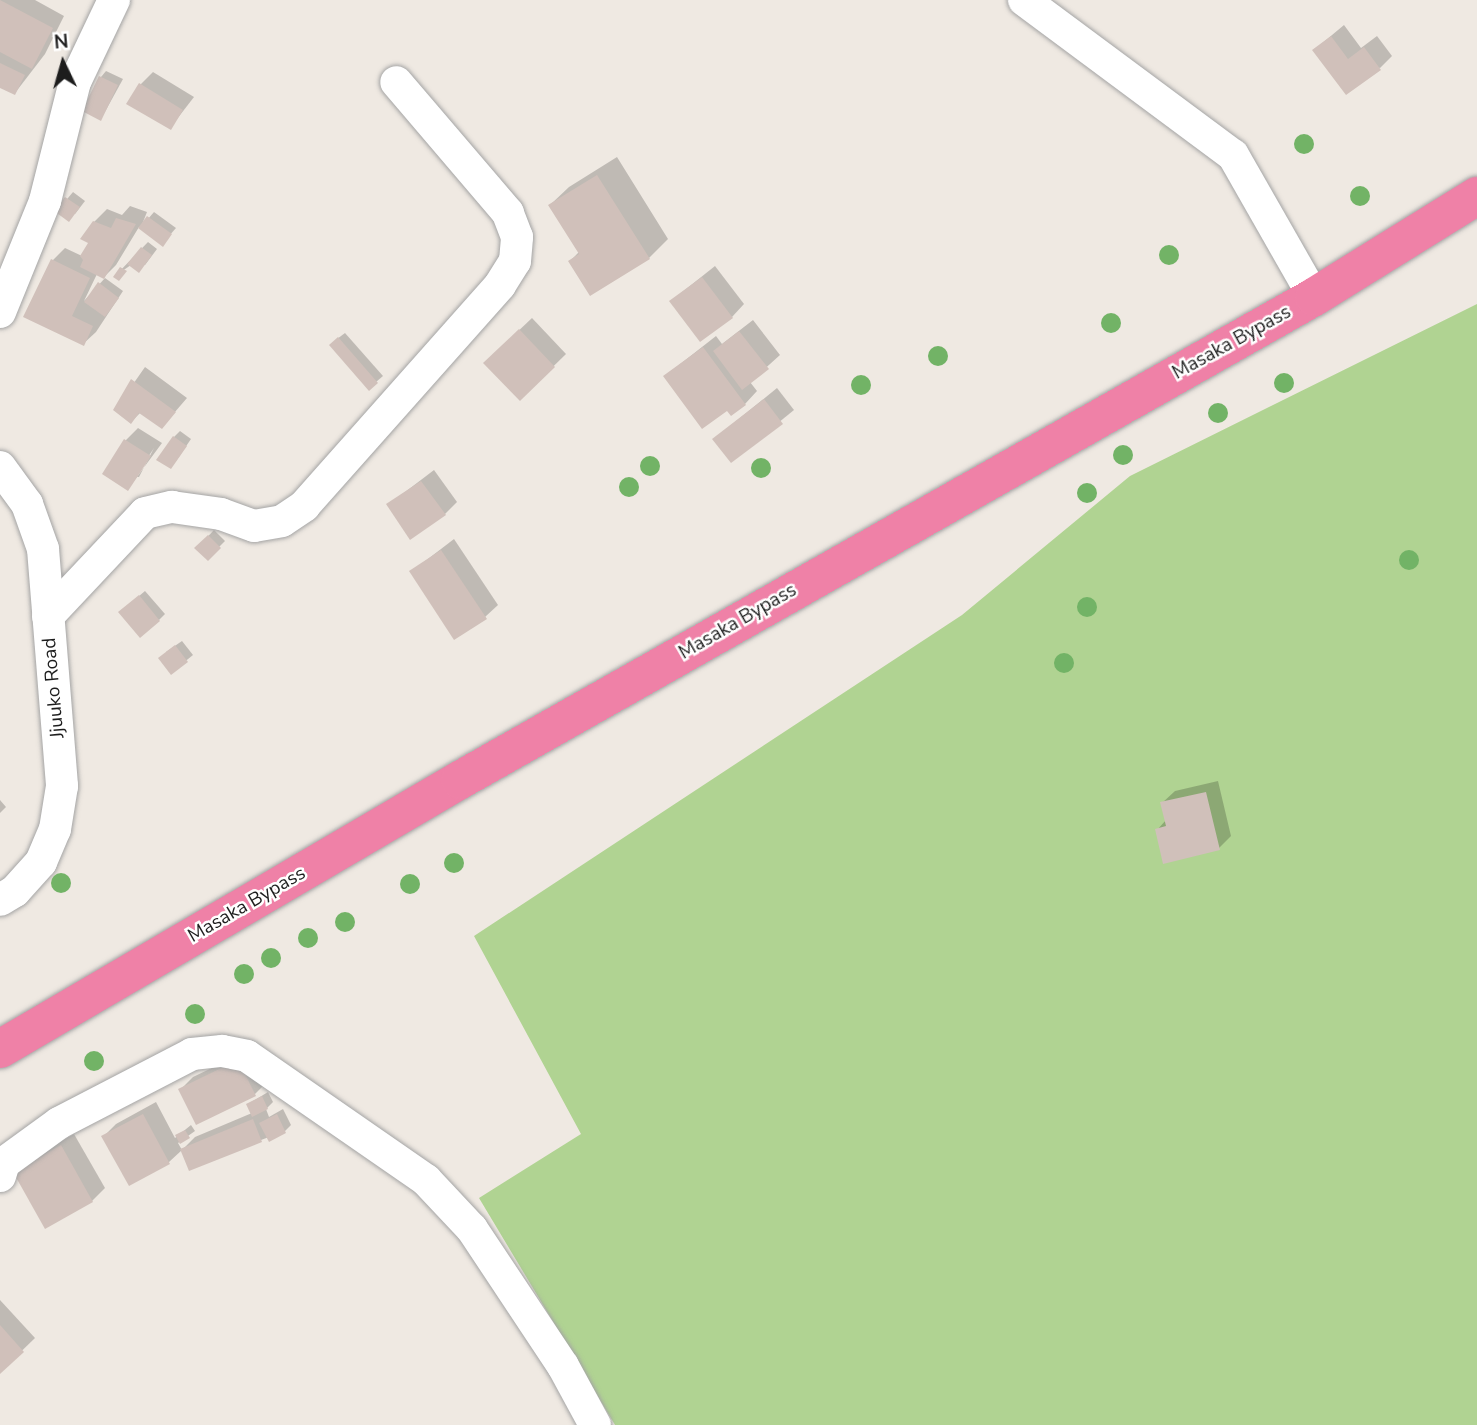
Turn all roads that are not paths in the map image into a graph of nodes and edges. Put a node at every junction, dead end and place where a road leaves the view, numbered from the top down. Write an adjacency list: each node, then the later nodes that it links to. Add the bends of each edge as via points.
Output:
1 (114, 0): 6 (street, via 75,82 45,201)
2 (1024, 0): 5 (street, via 1233,155)
3 (396, 82): 8 (street, via 508,213 517,237 515,261 500,285 304,506 282,522 254,526 221,514 172,507 145,513)
4 (1477, 196): 5 (highway, Masaka Bypass)
5 (1314, 297): 10 (highway, Masaka Bypass, via 460,780)
6 (0, 312)
7 (0, 467): 8 (street, Jjuuko Road, via 27,504 43,549)
8 (48, 616): 9 (street, Jjuuko Road, via 62,786 55,829 41,862 15,891)
9 (0, 900)
10 (0, 1049)
11 (0, 1176): 12 (street, via 4,1163 59,1123 192,1054 222,1051 247,1056 426,1180 471,1229 563,1366)
12 (595, 1425)

